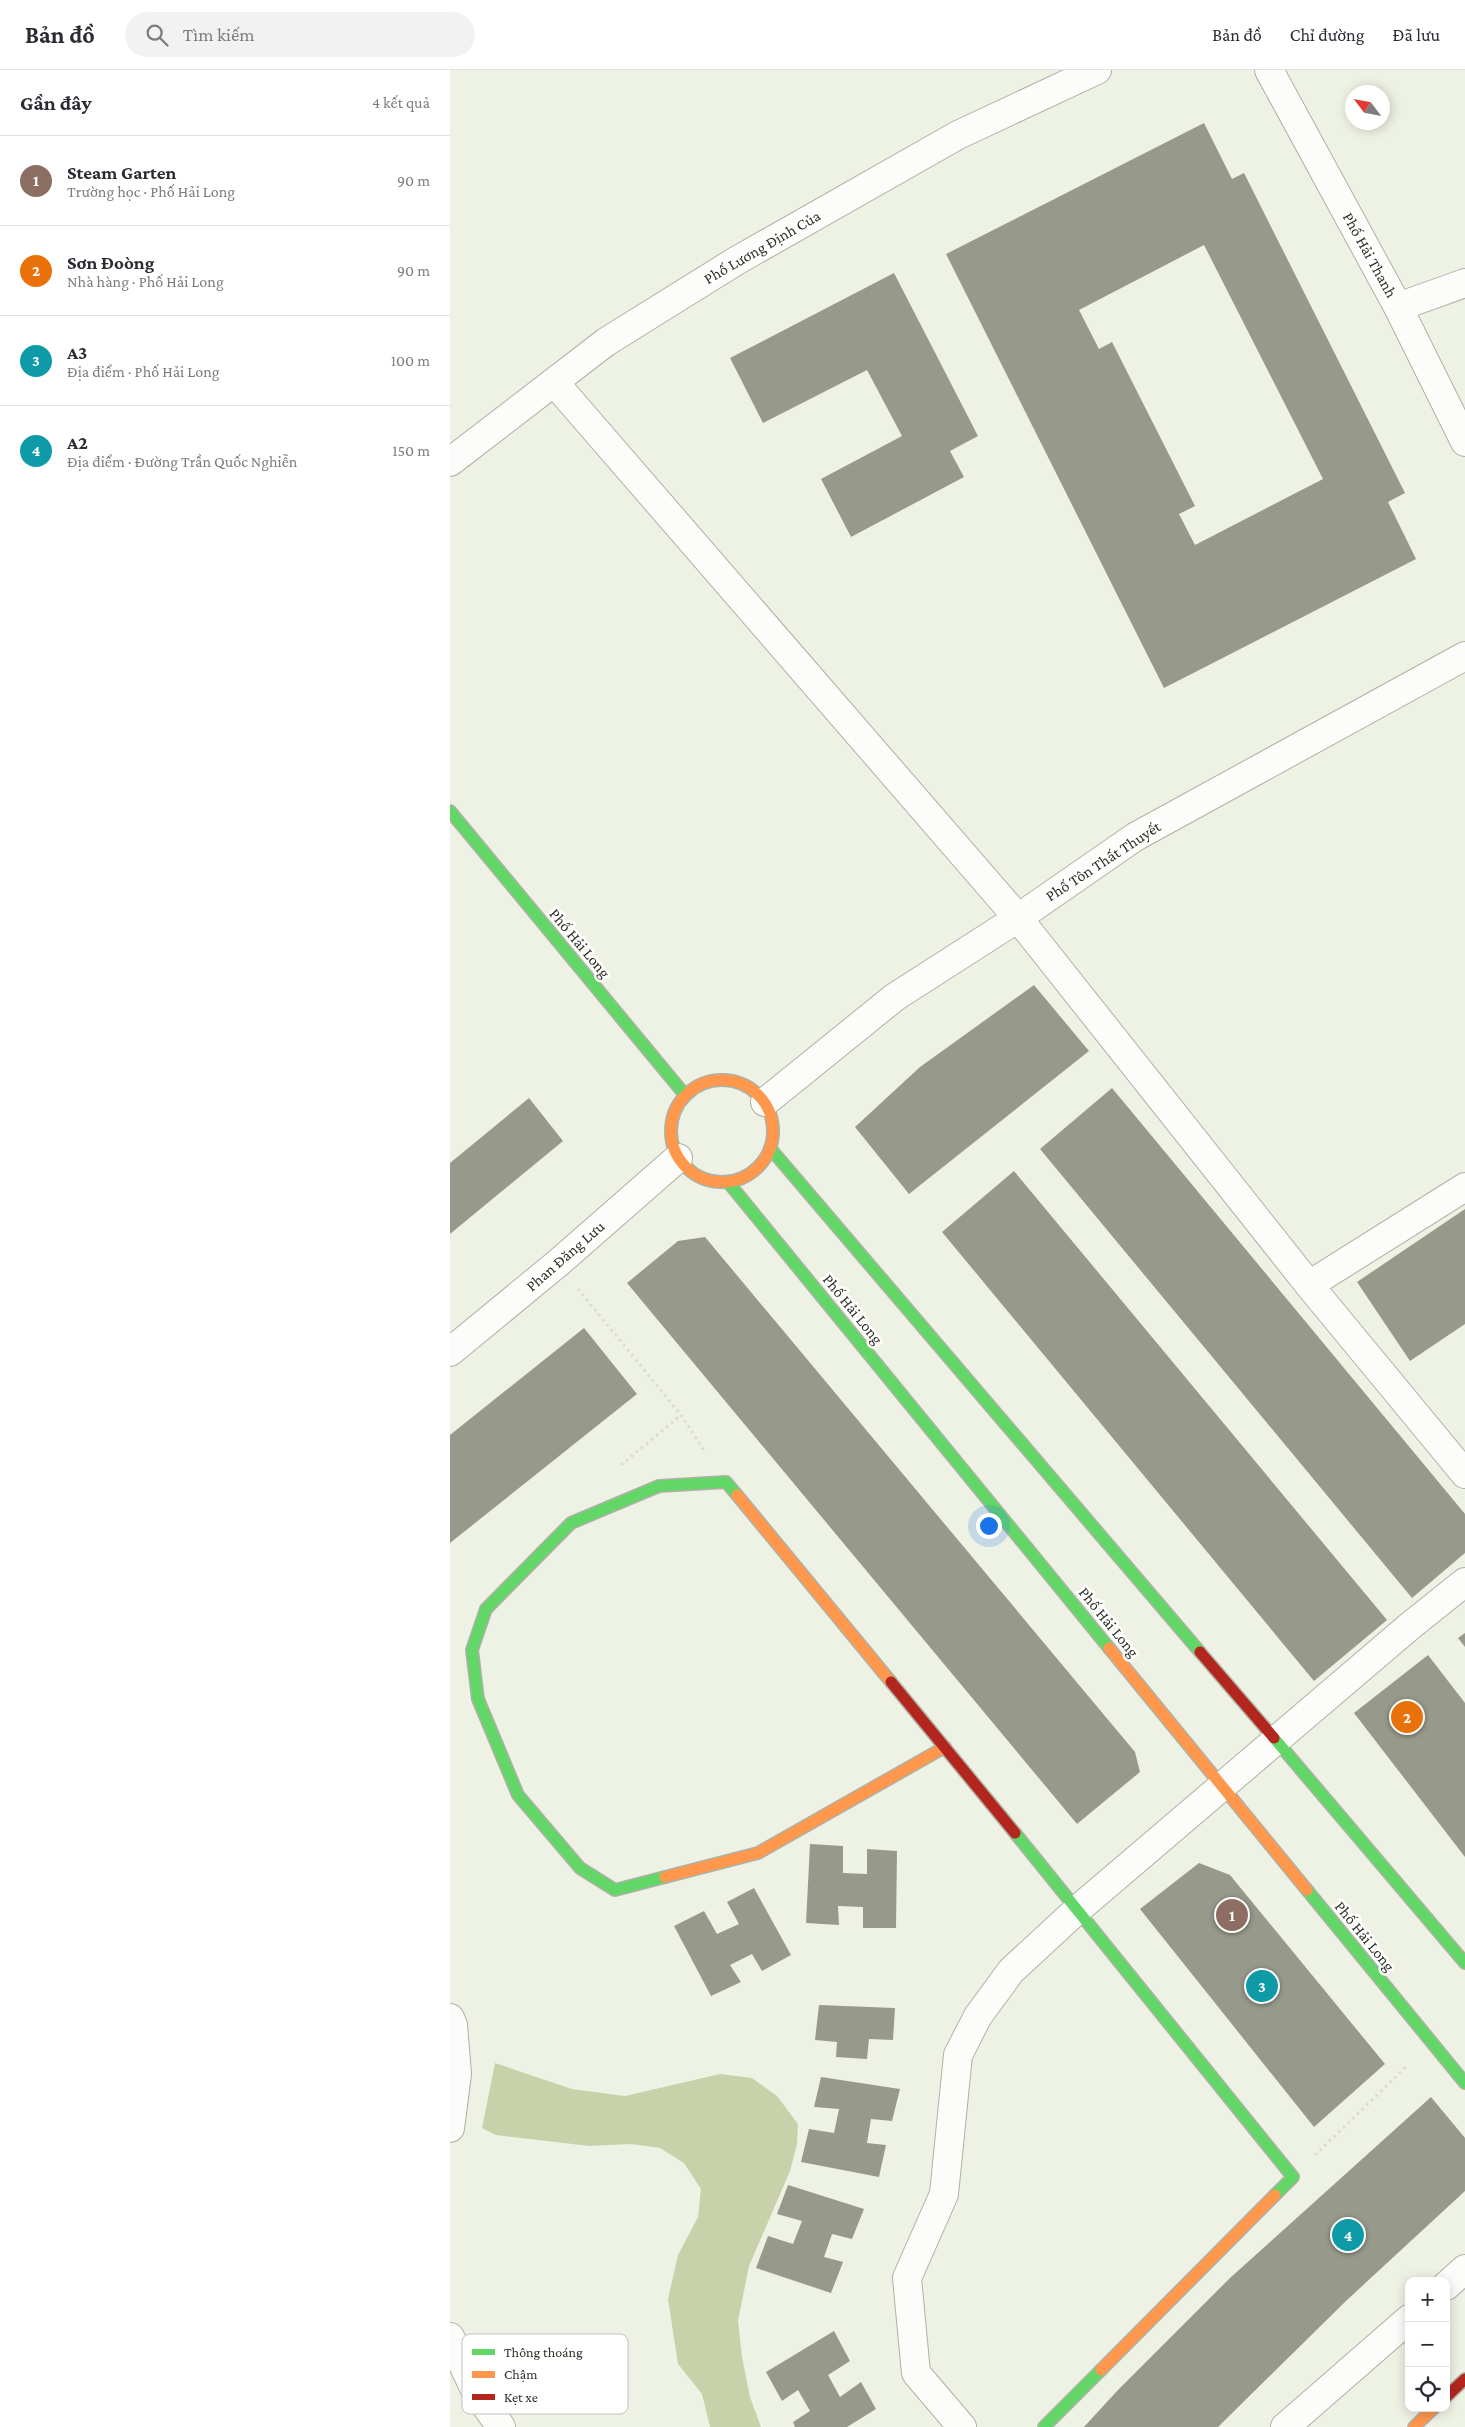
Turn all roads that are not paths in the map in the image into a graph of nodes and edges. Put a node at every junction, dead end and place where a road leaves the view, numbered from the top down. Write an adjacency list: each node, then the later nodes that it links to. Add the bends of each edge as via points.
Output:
1 (1097, 70): 5 (street, Phố Lương Định Của, via 958,136 736,261 606,342)
2 (1269, 70): 4 (street, Phố Hải Thanh)
3 (1465, 283): 4 (street)
4 (1398, 307): 6 (street, Phố Hải Thanh)
5 (554, 382): 7 (street, Phố Lương Định Của); 10 (street)
6 (1465, 442)
7 (450, 462)
8 (1465, 656): 10 (street, Phố Tôn Thất Thuyết, via 1135,837)
9 (450, 811): 11 (street, Phố Hải Long)
10 (1018, 918): 12 (street, Phố Tôn Thất Thuyết, via 895,997); 17 (street)
11 (685, 1095): 12 (street, via 699,1084 717,1079 736,1081 752,1088); 14 (street, via 675,1109 671,1125 672,1142)
12 (765, 1102): 13 (street, via 772,1117 774,1133)
13 (770, 1148): 15 (street, via 761,1164 746,1176); 21 (street)
14 (678, 1158): 15 (street, via 691,1172 709,1180); 18 (street, Phan Đăng Lưu)
15 (728, 1182): 23 (street, Phố Hải Long)
16 (1465, 1187): 17 (street)
17 (1308, 1285): 19 (street)
18 (450, 1352)
19 (1465, 1474)
20 (1465, 1582): 21 (street)
21 (1277, 1741): 23 (street); 25 (street)
22 (945, 1747): 22 (street, via 758,1853 615,1890 580,1868 518,1794 478,1699 472,1650 486,1609 570,1524 659,1486 726,1482); 24 (street)
23 (1223, 1787): 24 (street); 27 (street, Phố Hải Long)
24 (1077, 1910): 39 (street, via 1011,1971 978,2016 958,2055 944,2194 908,2278 916,2373); 40 (street, via 1293,2177)
25 (1465, 1964)
26 (450, 2018): 28 (street, via 457,2074)
27 (1465, 2083)
28 (450, 2128)
29 (1465, 2269): 30 (street)
30 (1450, 2282)
31 (1406, 2322): 41 (street)
32 (450, 2338): 33 (street)
33 (462, 2363)
34 (1465, 2379): 35 (street)
35 (1450, 2392)
36 (1430, 2412): 42 (street)
37 (492, 2414): 38 (street)
38 (501, 2427)
39 (962, 2427)
40 (1044, 2427)
41 (1285, 2427)
42 (1414, 2427)

